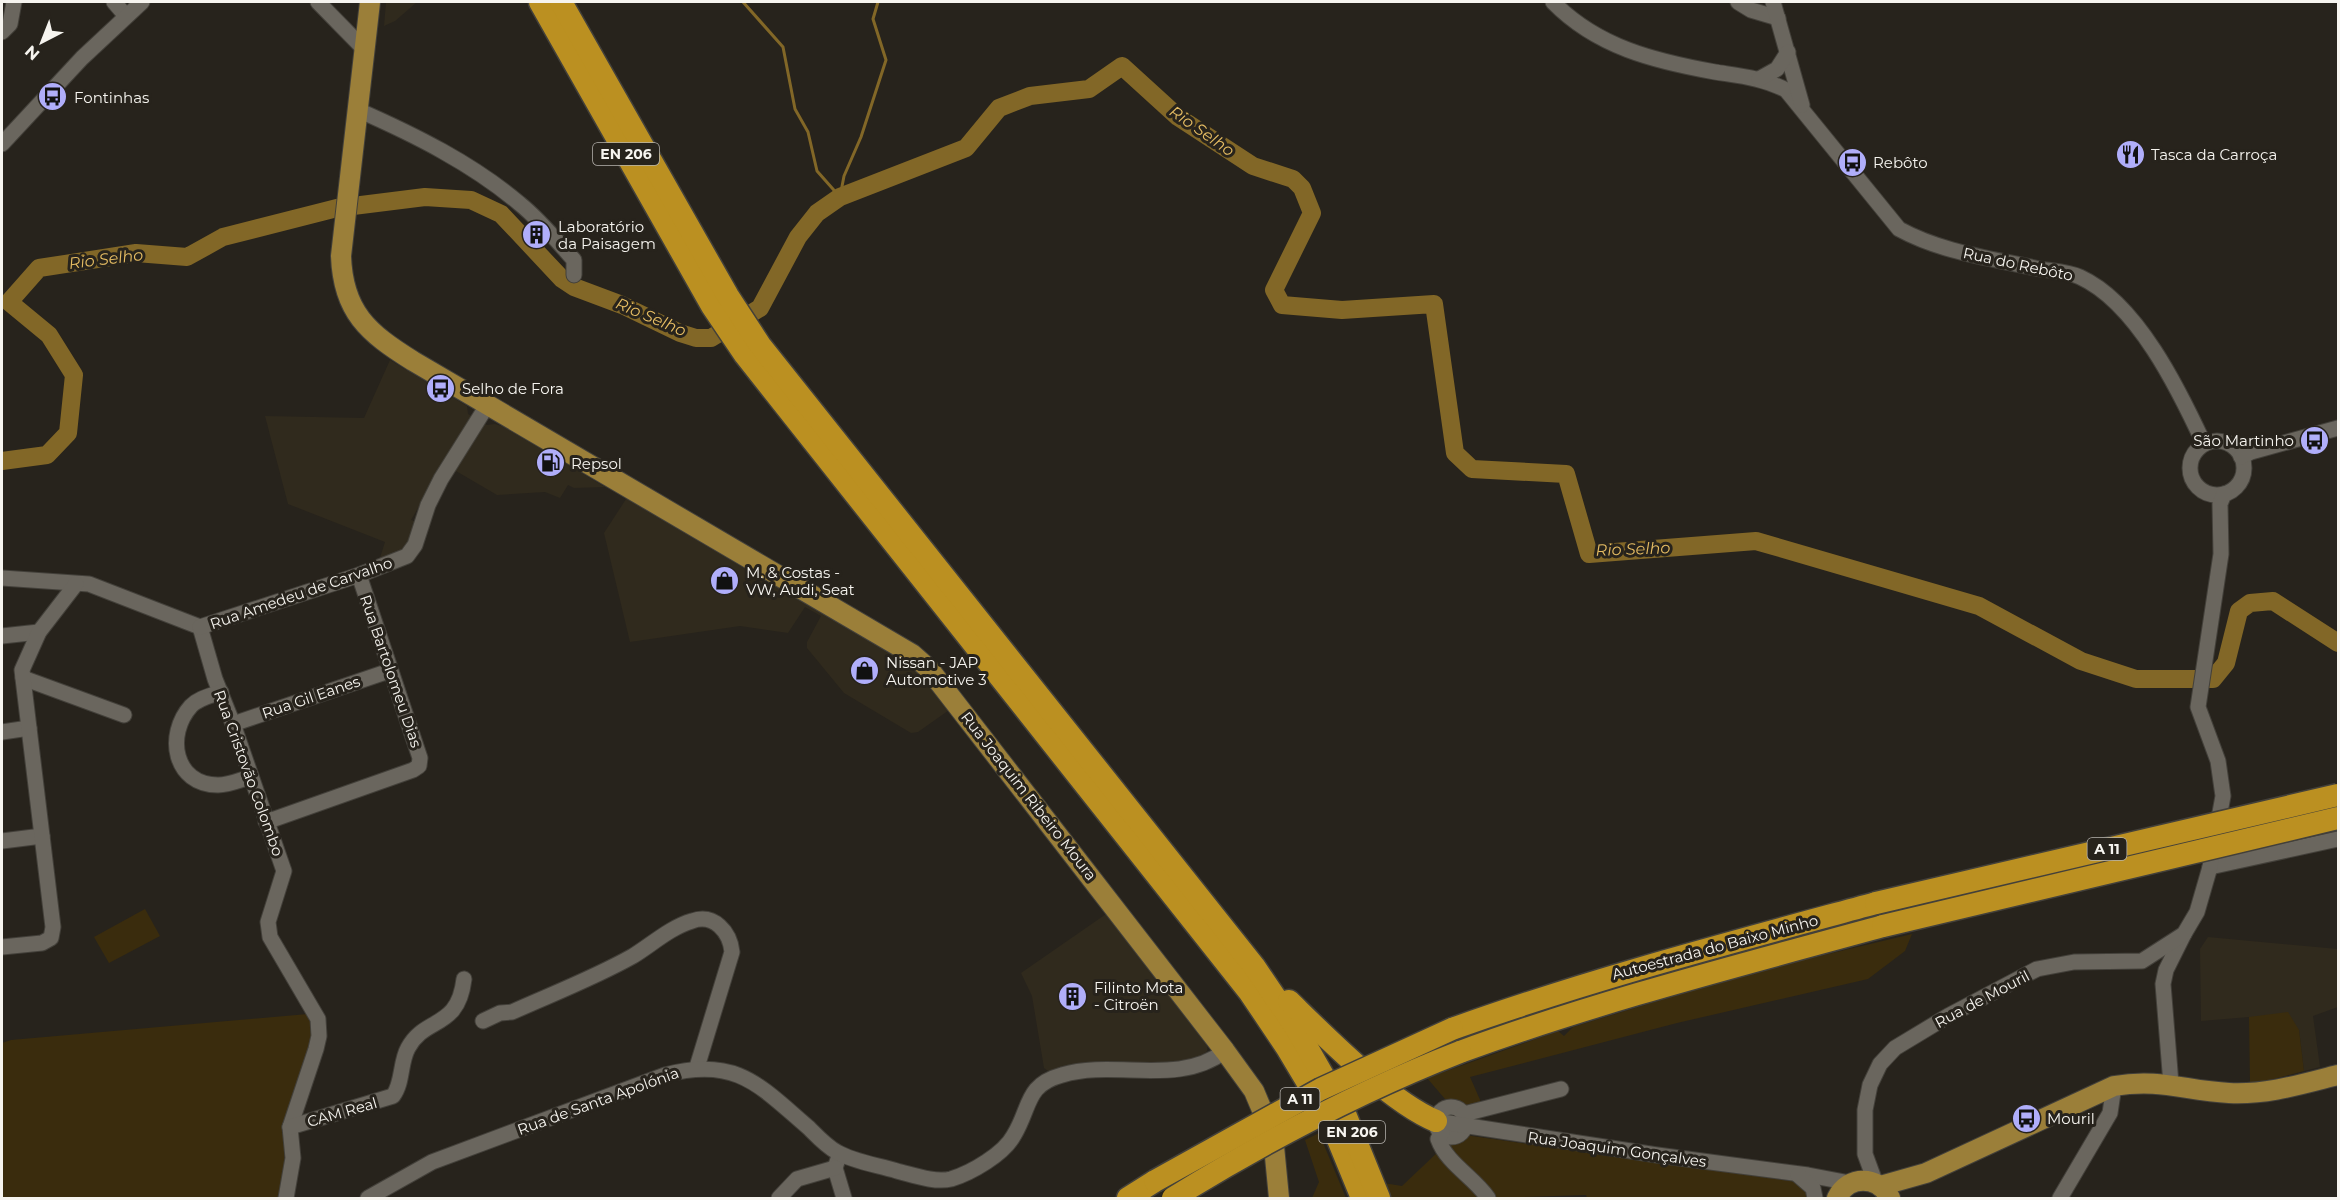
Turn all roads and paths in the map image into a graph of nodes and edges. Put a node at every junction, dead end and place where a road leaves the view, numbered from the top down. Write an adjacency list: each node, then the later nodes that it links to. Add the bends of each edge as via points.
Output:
1 (14, 2): 13 (street, via 10,24)
2 (114, 2): 11 (street)
3 (142, 2): 11 (street)
4 (318, 2): 14 (street)
5 (370, 2): 14 (main road, Rua Joaquim Ribeiro Moura)
6 (540, 2): 22 (highway, EN 206)
7 (561, 2): 22 (highway, EN 206)
8 (1553, 2): 16 (street, Rua do Rebôto, via 1581,27 1624,50)
9 (1738, 2): 12 (street)
10 (1773, 2): 12 (street, Rua do Rebôto)
11 (126, 16): 20 (street)
12 (1778, 18): 15 (street, Rua do Rebôto)
13 (2, 32)
14 (366, 51): 18 (main road, Rua Joaquim Ribeiro Moura)
15 (1788, 52): 16 (street, via 1777,69); 17 (street, Rua do Rebôto, via 1790,79); 19 (street, Rua do Rebôto)
16 (1759, 79): 17 (street, Rua do Rebôto)
17 (1786, 90): 19 (street, Rua do Rebôto)
18 (358, 110): 21 (street, via 431,145 519,202 574,260); 24 (main road, Rua Joaquim Ribeiro Moura, via 341,256 345,288 365,326 386,344)
19 (1805, 113): 26 (street, Rua do Rebôto, via 1899,229 1944,249 2079,277 2107,294 2152,346)
20 (2, 144)
21 (574, 275)
22 (720, 301): 23 (highway, EN 206)
23 (753, 350): 52 (highway, EN 206); 57 (highway, EN 206)
24 (488, 404): 29 (street, Rua Amedeu de Carvalho, via 441,478 408,556); 55 (main road, Rua Joaquim Ribeiro Moura, via 912,654 948,691)
25 (2338, 428): 27 (street)
26 (2204, 444): 27 (street, via 2230,444); 28 (street, via 2190,462 2192,478 2208,494)
27 (2241, 457): 28 (street, via 2243,475)
28 (2224, 494): 49 (street, Rua de Mouril, via 2220,504 2222,554 2199,696 2201,717 2222,777 2223,796)
29 (359, 575): 32 (street, Rua Amedeu de Carvalho); 35 (street, Rua Bartolomeu Dias)
30 (2, 578): 31 (street)
31 (76, 584): 32 (street, via 89,584); 33 (street)
32 (200, 627): 37 (street, Rua Cristovão Colombo)
33 (39, 632): 34 (street); 36 (street, via 22,670)
34 (2, 636)
35 (389, 671): 39 (street, Rua Gil Eanes); 45 (street, Rua Bartolomeu Dias, via 420,758 419,766)
36 (23, 678): 38 (street); 40 (street)
37 (220, 692): 39 (street, Rua Cristovão Colombo); 42 (street, via 199,700 183,718 176,734 177,753 193,776 209,784 229,784)
38 (124, 715)
39 (233, 723): 42 (street, Rua Cristovão Colombo)
40 (30, 728): 41 (street); 46 (street)
41 (2, 732)
42 (250, 777): 45 (street, Rua Cristovão Colombo)
43 (2338, 795): 75 (highway, Autoestrada do Baixo Minho / A 11, bridge, via 1876,903 1544,996 1452,1029 1311,1094)
44 (2338, 818): 76 (highway, Autoestrada do Baixo Minho / A 11, bridge, via 1883,927 1550,1019 1401,1076 1294,1129)
45 (266, 822): 63 (street, Rua Cristovão Colombo, via 284,871 268,922 270,937 318,1019 316,1049)
46 (42, 836): 48 (street); 51 (street, via 51,938)
47 (2338, 839): 49 (street)
48 (2, 841)
49 (2210, 867): 50 (street, Rua de Mouril, via 2197,912)
50 (2184, 934): 59 (street, via 2163,984); 65 (street, Rua de Mouril, via 2142,961 2074,962 2037,969 1895,1048 1880,1064 1870,1085 1865,1110)
51 (2, 947)
52 (1254, 966): 57 (highway, EN 206); 64 (highway, via 1370,1076)
53 (464, 979): 63 (street, CAM Real, via 463,992 453,1010 407,1049 393,1096)
54 (483, 1021): 56 (street, via 512,1012 630,957 692,920 713,922 724,928 732,952)
55 (1222, 1047): 66 (street, Rua de Santa Apolónia, via 1209,1063 1197,1066 1069,1072 1049,1078 1035,1088 1010,1142 951,1179); 77 (main road, Rua Joaquim Ribeiro Moura, via 1254,1091 1273,1136)
56 (698, 1067): 66 (street, Rua de Santa Apolónia, via 747,1078); 72 (street, Rua de Santa Apolónia, via 665,1075 432,1162)
57 (1312, 1073): 78 (highway, EN 206); 79 (highway, A 11); 80 (highway, A 11); 81 (highway, EN 206, via 1345,1114)
58 (2338, 1075): 59 (main road, via 2261,1094)
59 (2171, 1084): 60 (main road, via 2140,1081)
60 (2114, 1086): 67 (main road); 85 (street, via 2110,1113)
61 (1561, 1089): 62 (street)
62 (1464, 1120): 64 (street, Rua Joaquim Gonçalves); 68 (street, Rua Joaquim Gonçalves)
63 (290, 1127): 71 (street, Rua Cristovão Colombo)
64 (1439, 1127): 82 (street, via 1442,1149)
65 (1865, 1154): 69 (street, Rua de Mouril); 70 (street, Rua de Mouril)
66 (838, 1161): 73 (street, via 797,1179); 74 (street)
67 (1926, 1173): 69 (main road); 84 (main road)
68 (1798, 1175): 70 (street, Rua Joaquim Gonçalves); 83 (street, via 1813,1188)
69 (1882, 1189): 70 (main road, via 1864,1180)
70 (1842, 1192)
71 (288, 1196)
72 (368, 1198)
73 (779, 1198)
74 (844, 1198)
75 (1128, 1198)
76 (1173, 1198)
77 (1279, 1198)
78 (1355, 1198)
79 (1362, 1198)
80 (1372, 1198)
81 (1379, 1198)
82 (1488, 1198)
83 (1815, 1198)
84 (1898, 1198)
85 (2060, 1198)

